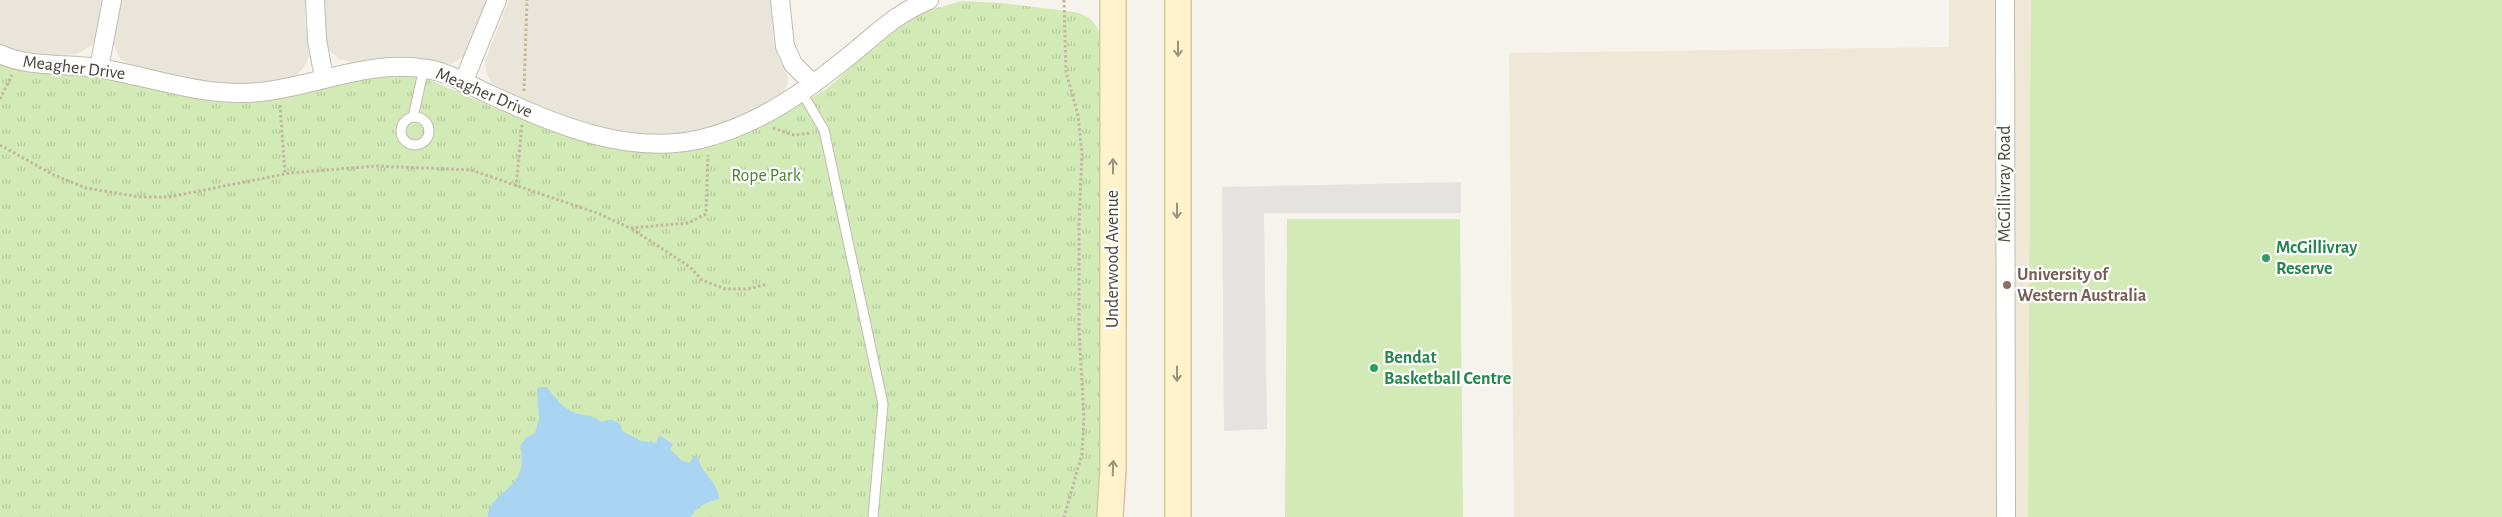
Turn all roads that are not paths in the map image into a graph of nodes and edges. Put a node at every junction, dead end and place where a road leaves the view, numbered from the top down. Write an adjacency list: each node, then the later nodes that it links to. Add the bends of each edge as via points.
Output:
1 (112, 0): 10 (street)
2 (315, 0): 12 (street, via 317,40)
3 (497, 0): 13 (street)
4 (780, 0): 14 (street, via 785,46)
5 (929, 0): 14 (street, Meagher Drive, via 883,25 846,59)
6 (1113, 0): 17 (main road, Underwood Avenue, one-way to 6, via 1113,469)
7 (1178, 0): 18 (main road, one-way to 18)
8 (2005, 0): 19 (street, McGillivray Road)
9 (0, 54): 10 (street, Meagher Drive, via 17,61)
10 (99, 68): 12 (street, Meagher Drive, via 210,92 279,89)
11 (424, 68): 12 (street, Meagher Drive, via 379,67); 13 (street, Meagher Drive); 15 (lane)
12 (324, 78)
13 (463, 82): 14 (street, Meagher Drive, via 581,132 660,145 709,137 742,126)
14 (807, 88): 16 (lane, via 824,130 883,404)
15 (413, 117)
16 (873, 517)
17 (1110, 517)
18 (1178, 517)
19 (2006, 517)

